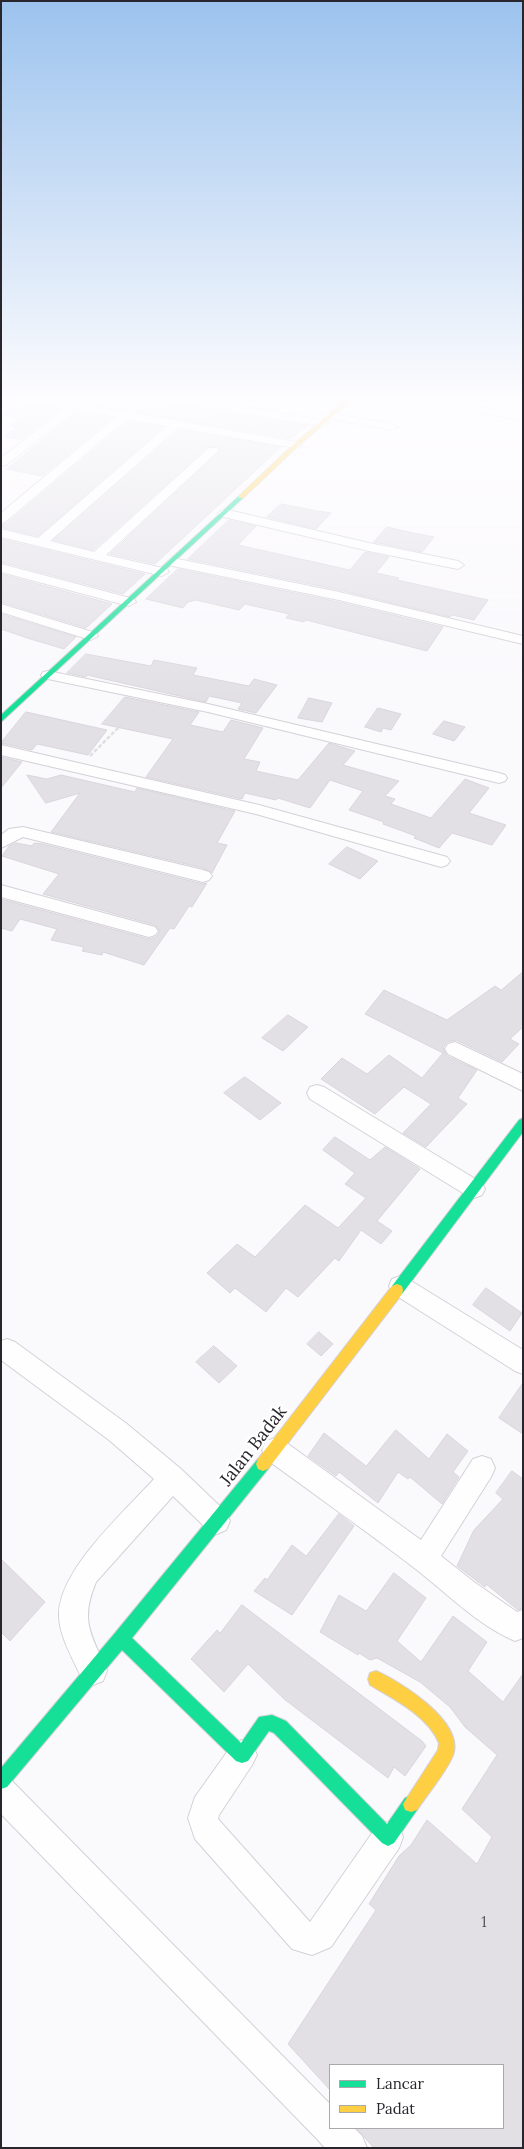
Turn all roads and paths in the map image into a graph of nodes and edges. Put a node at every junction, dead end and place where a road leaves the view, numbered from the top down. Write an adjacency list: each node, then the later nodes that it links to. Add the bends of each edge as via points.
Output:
1 (24, 498): 6 (street)
2 (91, 498): 8 (street)
3 (160, 498): 9 (street)
4 (240, 498): 5 (street)
5 (224, 513): 10 (street); 11 (street, via 369,548)
6 (1, 518)
7 (1, 533): 8 (street)
8 (41, 542): 9 (street)
9 (97, 556): 13 (street)
10 (173, 562): 13 (street); 17 (street, via 339,596)
11 (458, 565)
12 (1, 568): 14 (street)
13 (162, 572): 14 (street)
14 (128, 602): 16 (street)
15 (1, 608): 16 (street)
16 (92, 636): 18 (street)
17 (523, 640)
18 (48, 675): 19 (street); 20 (street)
19 (150, 696): 22 (path); 23 (street)
20 (1, 720)
21 (1, 750): 22 (street)
22 (79, 768): 25 (street, via 260,810)
23 (499, 778)
24 (1, 843): 26 (street, via 15,832 23,832)
25 (441, 862)
26 (203, 876)
27 (1, 891): 28 (street)
28 (149, 931)
29 (455, 1049): 30 (street)
30 (523, 1083)
31 (317, 1093): 33 (street)
32 (523, 1123): 33 (street, Jalan Badak)
33 (474, 1189): 34 (street, Jalan Badak)
34 (400, 1286): 36 (street); 37 (street, Jalan Badak)
35 (7, 1350): 39 (street, via 118,1432)
36 (523, 1363)
37 (275, 1450): 40 (street, Jalan Badak); 41 (street)
38 (482, 1468): 41 (street)
39 (172, 1478): 40 (street); 44 (street, via 87,1573 76,1597 73,1613 76,1634)
40 (217, 1521): 43 (street, Jalan Badak)
41 (424, 1559): 42 (street, via 500,1617 516,1626)
42 (523, 1624)
43 (121, 1639): 44 (street, Jalan Badak); 46 (street)
44 (93, 1671): 47 (street, Jalan Badak)
45 (376, 1678): 49 (street, via 432,1719 442,1730 448,1748)
46 (242, 1755): 49 (street, via 262,1725 268,1722 276,1724); 49 (street, via 206,1808 206,1828 303,1938 320,1936)
47 (1, 1781)
48 (1, 1792): 50 (street)
49 (388, 1837)
50 (329, 2127)
51 (331, 2129): 52 (street)
52 (350, 2148)

